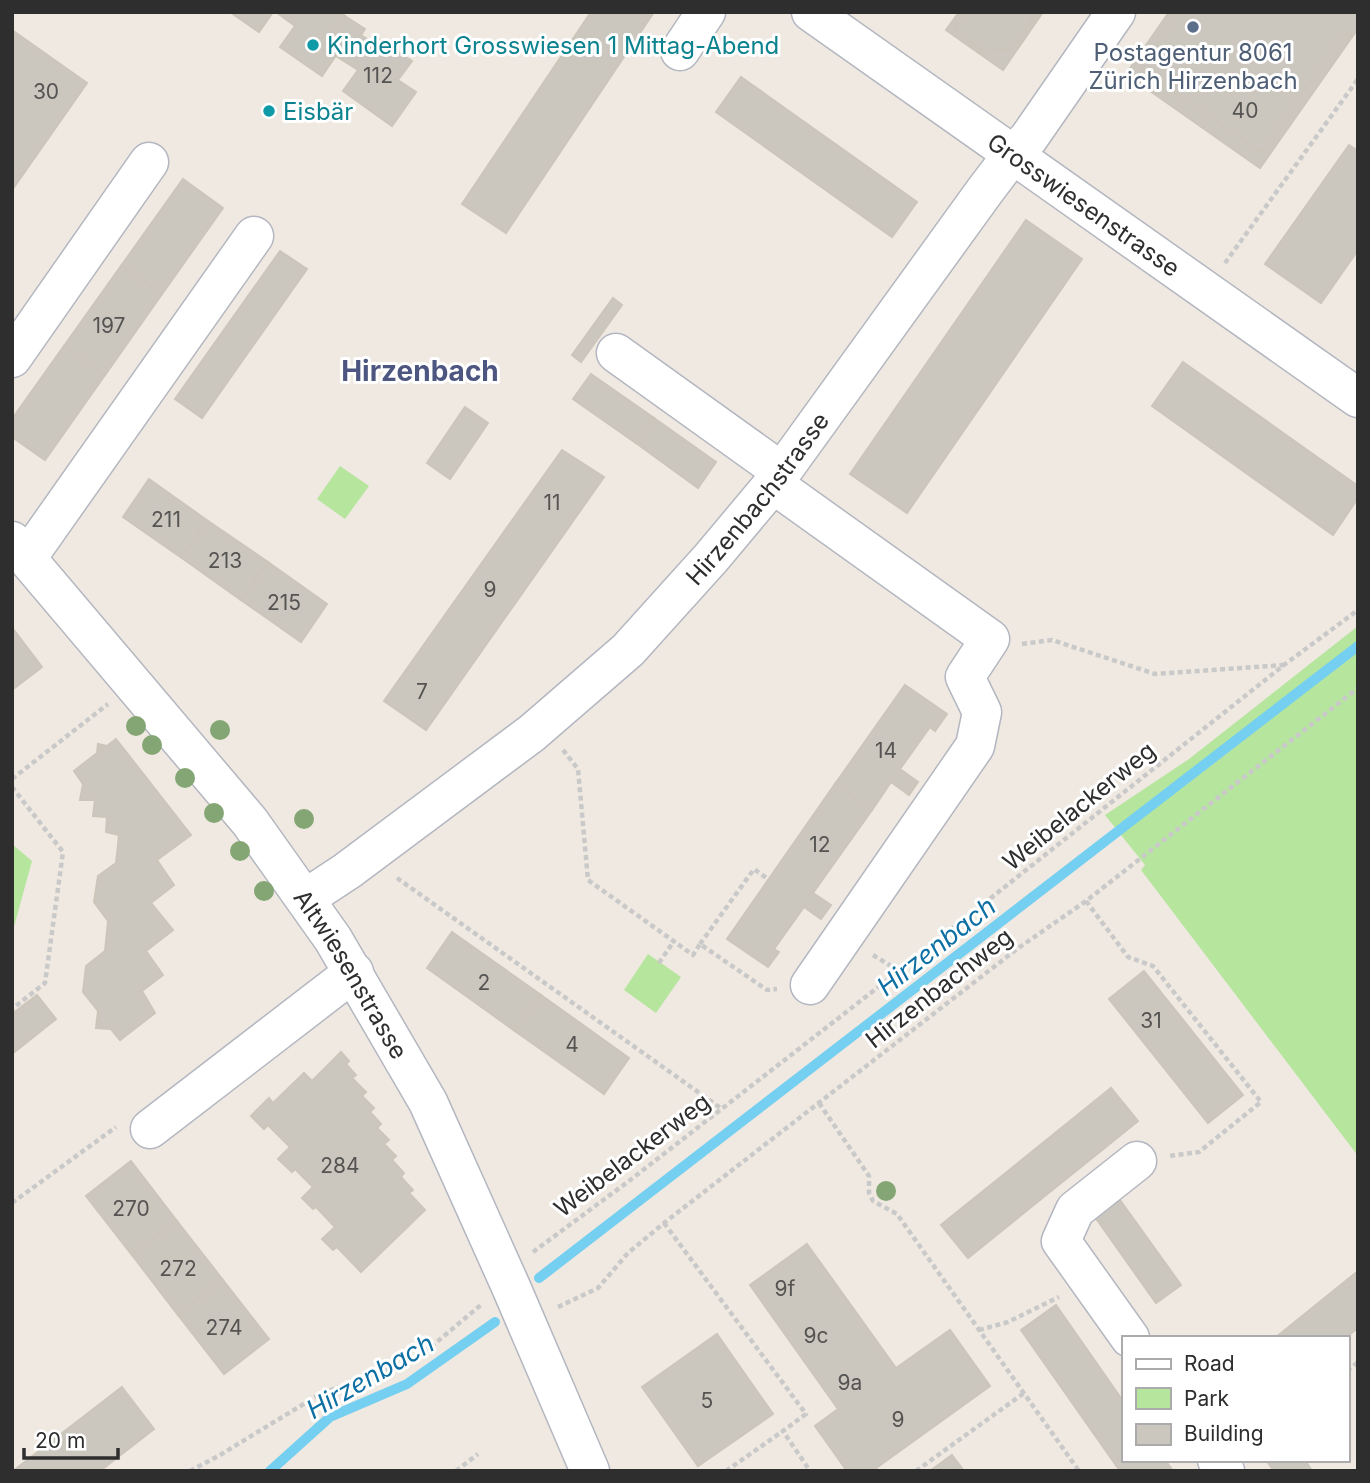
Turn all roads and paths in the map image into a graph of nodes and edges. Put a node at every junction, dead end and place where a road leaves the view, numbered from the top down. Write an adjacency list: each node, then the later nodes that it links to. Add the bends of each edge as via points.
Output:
1 (706, 12): 4 (street)
2 (811, 12): 6 (street, Grosswiesenstrasse)
3 (1116, 12): 6 (street, Hirzenbachstrasse, via 1028,139)
4 (680, 51)
5 (1358, 79): 9 (path)
6 (1012, 155): 12 (street, Grosswiesenstrasse); 13 (street, Hirzenbachstrasse)
7 (149, 162): 11 (street)
8 (254, 236): 14 (street)
9 (1219, 272)
10 (616, 353): 13 (street)
11 (12, 358)
12 (1358, 398)
13 (778, 478): 16 (street); 25 (street, Hirzenbachstrasse, via 628,650 532,733)
14 (21, 562): 25 (street, Altwiesenstrasse, via 250,822)
15 (1358, 610): 17 (path, Weibelackerweg)
16 (990, 639): 17 (path, via 1012,645 1052,640 1156,674); 31 (street, via 965,677 982,712 975,746)
17 (1284, 665): 34 (path, Weibelackerweg)
18 (1358, 688): 26 (path, Hirzenbachweg)
19 (110, 702): 21 (path)
20 (556, 742): 27 (path, via 578,769 588,880)
21 (12, 779)
22 (12, 787): 32 (path, via 63,852 45,983)
23 (393, 872): 34 (path)
24 (768, 879): 28 (path, via 754,869)
25 (306, 898): 30 (street, Altwiesenstrasse)
26 (1086, 901): 33 (path, Hirzenbachweg); 36 (path, via 1128,957 1153,966 1261,1102 1199,1152)
27 (674, 941): 28 (path, via 693,955); 29 (path)
28 (701, 944): 31 (path, via 767,990)
29 (659, 962)
30 (354, 972): 35 (street); 40 (street, Altwiesenstrasse, via 428,1102)
31 (810, 985)
32 (12, 1009)
33 (819, 1103): 38 (path, Hirzenbachweg); 43 (path, via 869,1176 873,1201 897,1214)
34 (722, 1109): 39 (path, Weibelackerweg)
35 (150, 1129): 37 (path, via 132,1115)
36 (1149, 1159): 44 (street, via 1075,1210 1061,1241)
37 (12, 1203)
38 (664, 1223): 42 (path, Hirzenbachweg, via 628,1253 598,1288); 46 (path, via 806,1414)
39 (530, 1254)
40 (511, 1287): 48 (path, via 490,1298 432,1346 394,1367 320,1394); 50 (street, Altwiesenstrasse)
41 (1062, 1296): 43 (path, via 1009,1322)
42 (550, 1311)
43 (979, 1330): 45 (path)
44 (1129, 1336)
45 (1024, 1393): 53 (path); 54 (path)
46 (783, 1431): 51 (path); 52 (path)
47 (478, 1454): 49 (path)
48 (190, 1471)
49 (456, 1471)
50 (590, 1471)
51 (726, 1471)
52 (810, 1471)
53 (916, 1471)
54 (1079, 1471)

